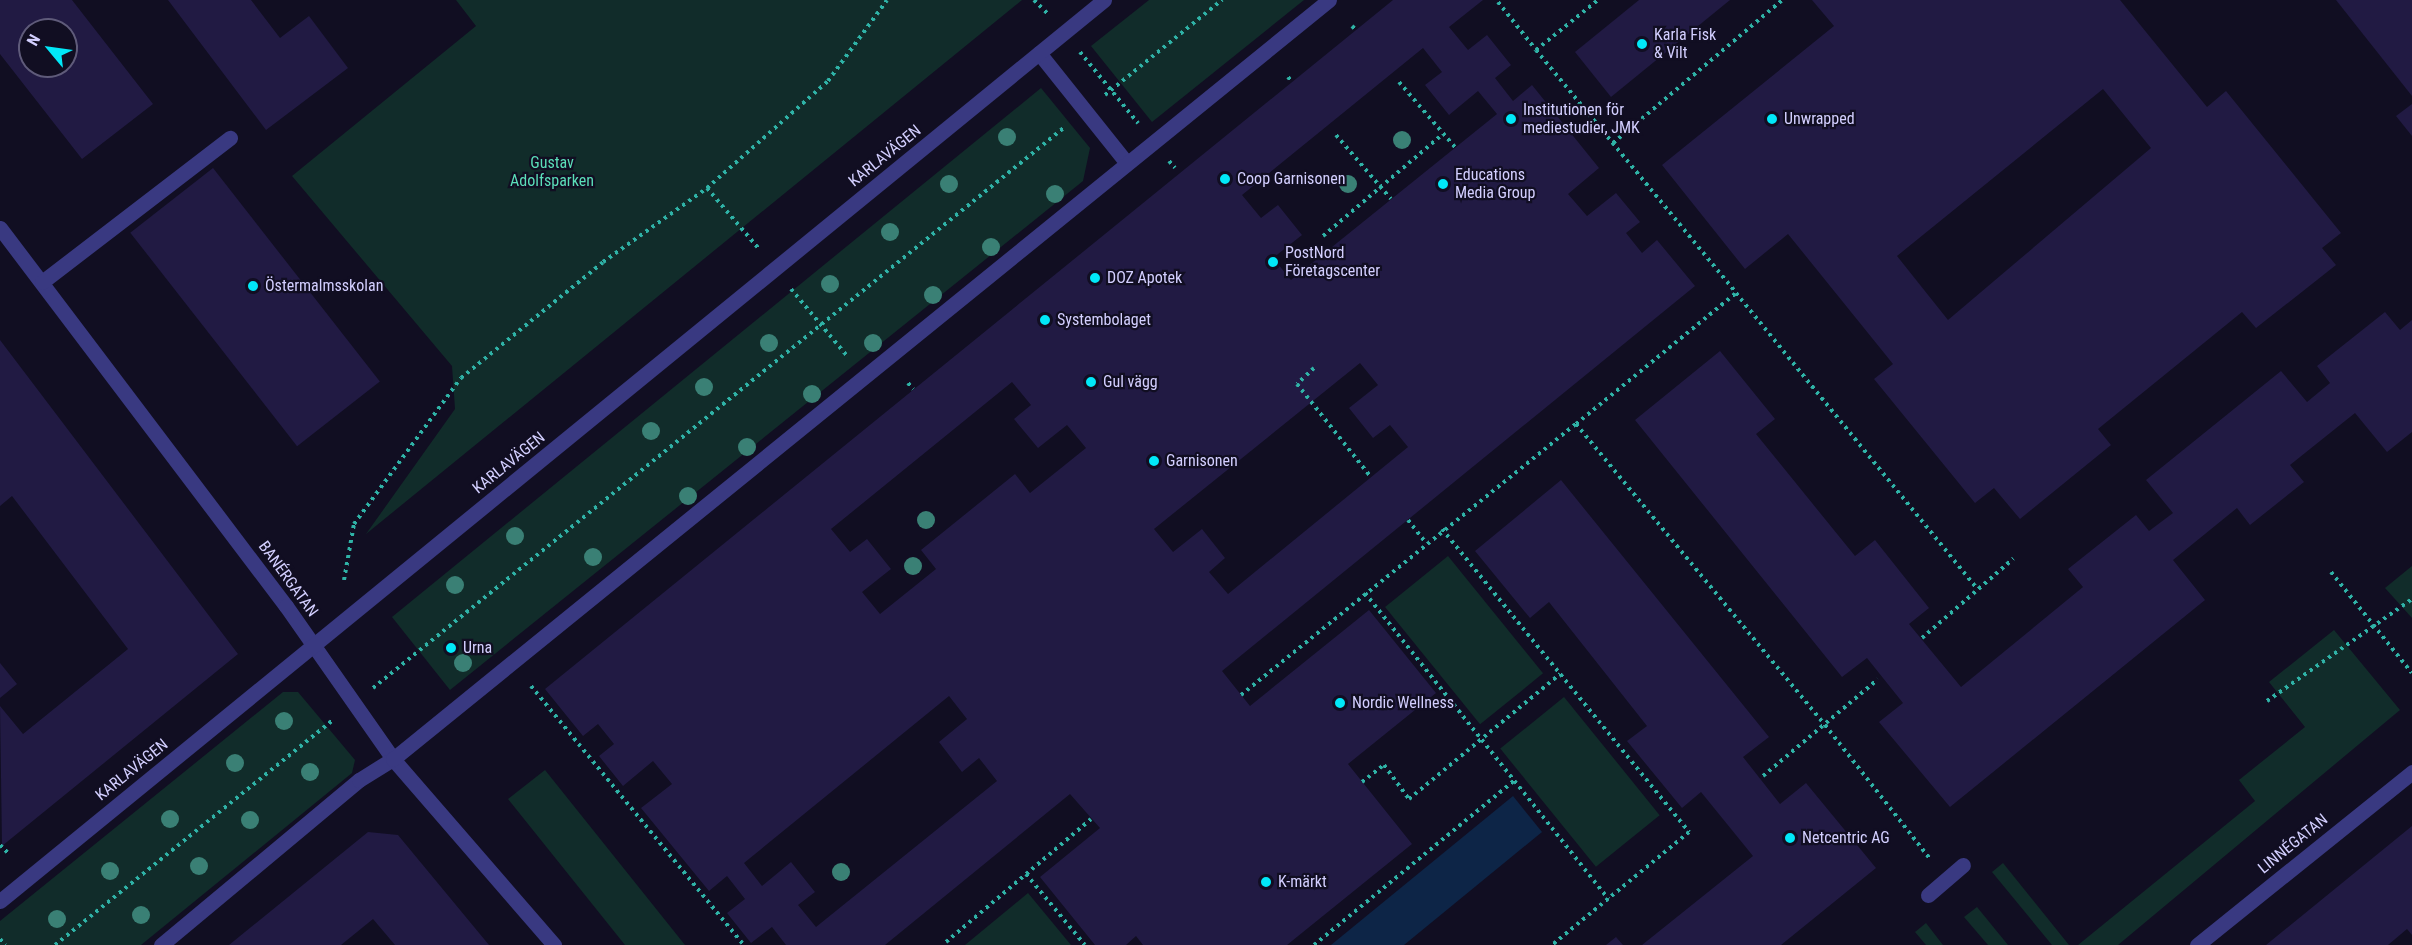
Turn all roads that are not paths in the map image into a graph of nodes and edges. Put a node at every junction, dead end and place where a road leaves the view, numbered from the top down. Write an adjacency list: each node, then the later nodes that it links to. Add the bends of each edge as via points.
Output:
1 (1104, 0): 3 (street, KARLAVÄGEN)
2 (1329, 0): 5 (street)
3 (1039, 53): 5 (street); 8 (street, KARLAVÄGEN)
4 (230, 138): 7 (street)
5 (1126, 162): 9 (street)
6 (0, 228): 7 (street, BANÉRGATAN)
7 (42, 282): 8 (street, BANÉRGATAN)
8 (313, 647): 9 (street, BANÉRGATAN); 13 (street, KARLAVÄGEN)
9 (393, 759): 14 (street, via 359,780); 15 (street, BANÉRGATAN)
10 (2412, 772): 16 (street, LINNÉGATAN)
11 (1963, 865): 12 (street)
12 (1928, 895)
13 (0, 901)
14 (161, 945)
15 (554, 945)
16 (2197, 945)

